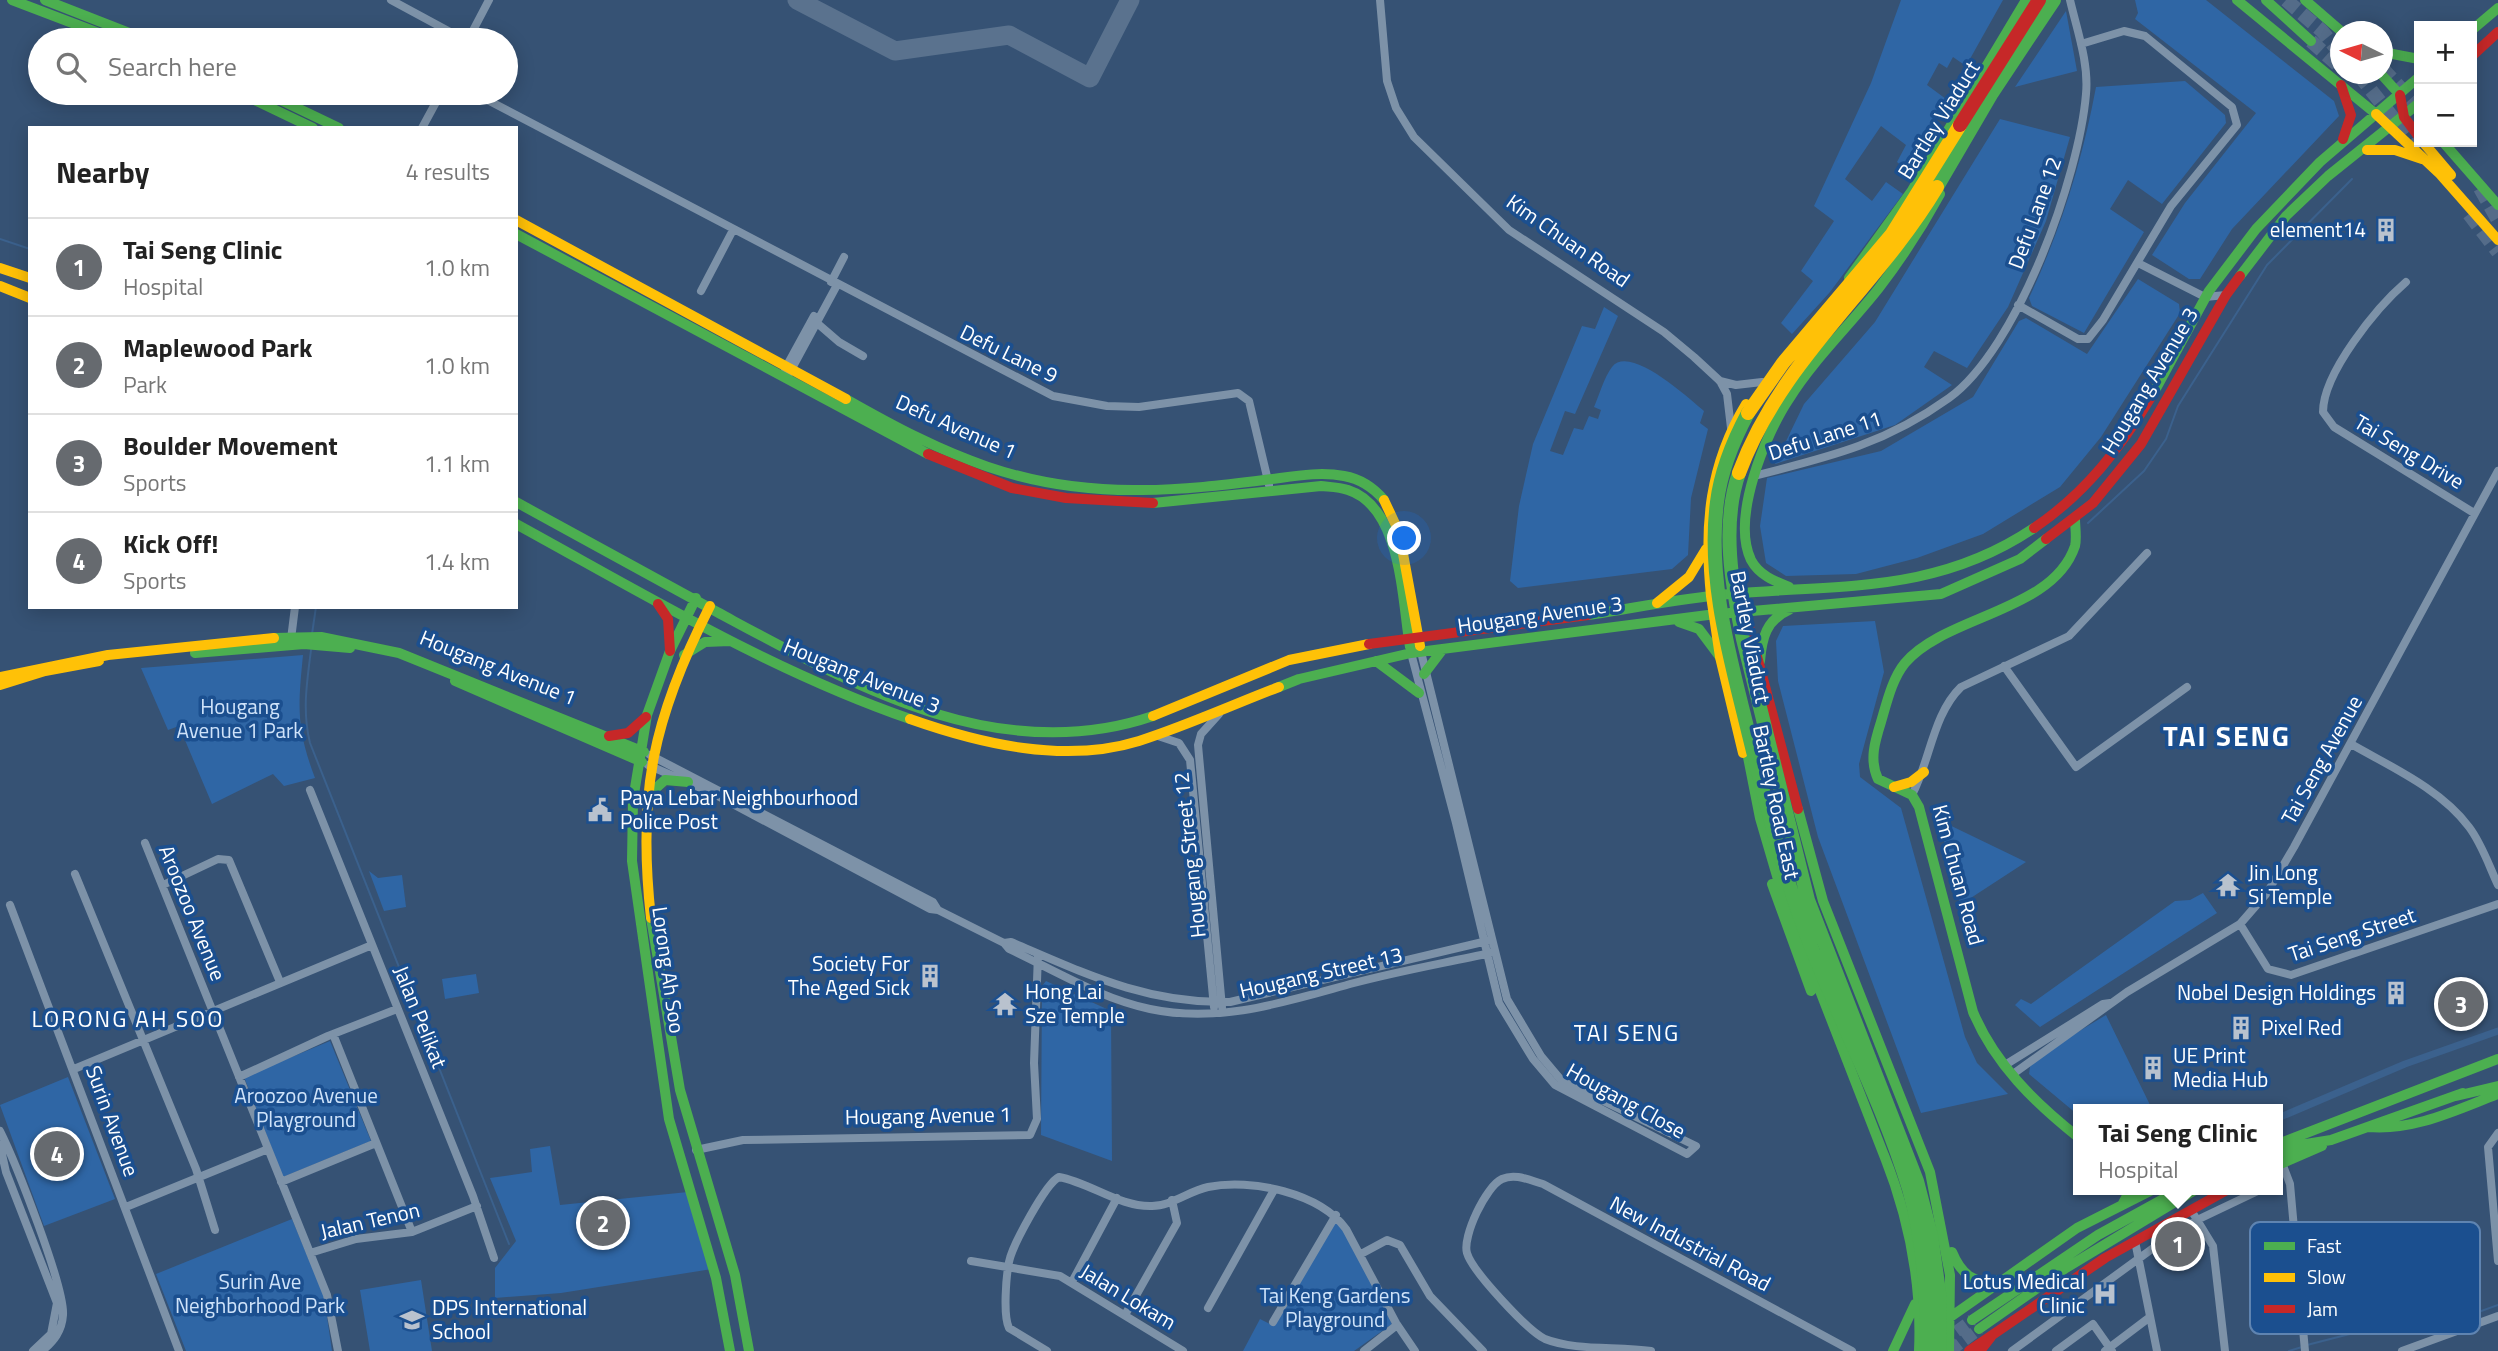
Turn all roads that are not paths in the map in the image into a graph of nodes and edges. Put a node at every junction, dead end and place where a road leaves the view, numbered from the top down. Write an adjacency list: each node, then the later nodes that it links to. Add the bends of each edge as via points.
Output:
1 (12, 0): 16 (main road)
2 (45, 0): 17 (main road)
3 (391, 0): 18 (street)
4 (489, 0): 19 (street)
5 (1380, 0): 71 (street, Kim Chuan Road, via 1387,80 1396,108 1414,137 1509,230 1664,332)
6 (2026, 0): 26 (main road, Bartley Road East)
7 (2039, 0): 117 (main road, Bartley Viaduct, bridge, via 1909,210 1761,389 1733,442 1718,489 1713,558)
8 (2054, 0): 227 (main road, Bartley Viaduct, bridge, via 1899,244 1769,401 1744,452 1730,515 1734,596 1798,868 1829,957 1908,1144 1925,1202 1939,1284)
9 (2237, 0): 29 (main road)
10 (2266, 0): 21 (main road)
11 (2305, 0): 14 (main road)
12 (2066, 1): 22 (street, Defu Lane 12); 30 (main road)
13 (2498, 8): 15 (main road)
14 (2330, 22)
15 (2477, 26)
16 (86, 28)
17 (116, 28)
18 (444, 28)
19 (473, 28)
20 (2498, 32): 23 (main road)
21 (2311, 41)
22 (2081, 44): 54 (street, via 2124,31 2145,36 2235,112 2237,125 2171,206); 65 (street, Defu Lane 12, via 2086,92 2077,148 2050,235)
23 (2477, 51)
24 (2393, 54): 25 (main road)
25 (2414, 58)
26 (1980, 76): 30 (main road, via 1986,90); 53 (main road, Bartley Road East, via 1911,192)
27 (2414, 82): 31 (main road, Hougang Avenue 3)
28 (2390, 84): 31 (main road)
29 (2341, 85): 37 (main road); 42 (main road, via 2351,115)
30 (2001, 92): 56 (main road, via 1926,221)
31 (2400, 95): 36 (main road); 37 (main road, Hougang Avenue 3)
32 (265, 105): 38 (main road)
33 (291, 105): 39 (main road)
34 (434, 105): 40 (street)
35 (497, 105): 49 (street, Defu Lane 9)
36 (2414, 111): 41 (main road, Hougang Avenue 3)
37 (2376, 114): 41 (main road); 42 (main road, Hougang Avenue 3)
38 (309, 126)
39 (336, 126)
40 (423, 126)
41 (2392, 128): 45 (main road, Hougang Avenue 3); 46 (main road)
42 (2341, 144): 64 (main road, Hougang Avenue 3, via 2268,216)
43 (2427, 147): 51 (main road)
44 (2448, 147): 47 (main road)
45 (2363, 151): 46 (main road, via 2384,146); 62 (main road, Hougang Avenue 3, via 2286,216)
46 (2422, 159): 51 (main road)
47 (2498, 205)
48 (518, 221): 70 (main road, Defu Avenue 1)
49 (733, 230): 59 (street, Defu Lane 9); 61 (street)
50 (518, 235): 70 (main road, Defu Avenue 1)
51 (2498, 238)
52 (844, 257): 59 (street)
53 (1864, 257): 56 (main road, via 1883,257); 72 (main road, Bartley Road East)
54 (2138, 263): 64 (street); 65 (street, via 2088,339 2078,339)
55 (0, 268): 57 (main road)
56 (1886, 276): 74 (main road)
57 (28, 277)
58 (2406, 282): 80 (street, Tai Seng Drive, via 2364,327 2324,391 2323,412 2334,427)
59 (833, 283): 68 (street); 70 (street); 78 (street, Defu Lane 9, via 1057,397 1107,407 1139,407 1238,393 1249,401)
60 (0, 286): 63 (main road)
61 (701, 291)
62 (2226, 295): 64 (street); 67 (main road, Hougang Avenue 3)
63 (28, 297)
64 (2205, 297): 66 (main road, Hougang Avenue 3)
65 (2018, 305): 77 (street, Defu Lane 11, via 1980,369 1951,396 1903,428 1831,457)
66 (2194, 318): 67 (main road, via 2204,315); 87 (main road, Hougang Avenue 3, via 2136,420 2095,477 2048,519 2009,542 1937,573 1848,589)
67 (2212, 319): 81 (main road, Hougang Avenue 3, via 2150,429 2119,474)
68 (817, 323): 69 (street); 70 (street)
69 (863, 356)
70 (787, 372): 78 (main road, Defu Avenue 1, via 953,454 1035,482 1119,492)
71 (1720, 381): 72 (street, via 1736,385); 75 (street, via 1727,394)
72 (1762, 382): 73 (main road, Bartley Road East)
73 (1750, 398): 74 (main road); 75 (main road, Bartley Road East)
74 (1778, 417): 77 (main road)
75 (1731, 428): 85 (main road, Bartley Road East, via 1709,491)
76 (2498, 471): 80 (street, Tai Seng Avenue)
77 (1754, 476): 87 (main road, via 1746,531 1751,563 1779,585)
78 (1269, 486): 103 (main road, Defu Avenue 1, via 1340,474 1366,482 1385,500 1399,526)
79 (518, 503): 91 (main road, Hougang Avenue 3)
80 (2474, 513): 120 (street, Tai Seng Avenue)
81 (2075, 519): 83 (main road, Hougang Avenue 3); 84 (main road, Kim Chuan Road)
82 (518, 525): 90 (main road, Hougang Avenue 3)
83 (2059, 532): 84 (main road); 94 (main road, Hougang Avenue 3, via 2020,559 1941,593)
84 (2076, 539): 124 (main road, Kim Chuan Road, via 2069,564 2047,581 1925,647 1905,664 1886,705 1871,760 1878,779)
85 (1706, 549): 89 (main road, Bartley Road East); 92 (main road, via 1689,577)
86 (2147, 553): 109 (street, via 2069,636)
87 (1802, 589): 88 (main road, Hougang Avenue 3)
88 (1740, 593): 89 (main road, Hougang Avenue 3); 96 (main road, Bartley Road East)
89 (1711, 596): 92 (main road, Hougang Avenue 3); 97 (main road, Bartley Road East)
90 (653, 598): 98 (main road, Hougang Avenue 3); 105 (main road, via 668,619)
91 (696, 598): 93 (main road, Hougang Avenue 3); 98 (main road, Lorong Ah Soo)
92 (1656, 604): 103 (main road, Hougang Avenue 3)
93 (710, 606): 100 (main road, Lorong Ah Soo); 103 (main road, Hougang Avenue 3, via 817,666 902,702 982,724 1056,736 1098,733 1145,721 1237,680 1319,651)
94 (1802, 606): 96 (main road, Hougang Avenue 3); 108 (main road, via 1769,622)
95 (296, 609): 101 (street)
96 (1745, 611): 97 (main road, Hougang Avenue 3); 108 (main road, Bartley Road East)
97 (1714, 614): 99 (main road, Hougang Avenue 3); 106 (main road, Bartley Road East)
98 (686, 616): 100 (main road, Hougang Avenue 3); 105 (main road, Lorong Ah Soo)
99 (1656, 621): 104 (main road, Hougang Avenue 3); 106 (main road, via 1690,622 1704,632)
100 (700, 624): 102 (main road, Hougang Avenue 3); 105 (main road, Lorong Ah Soo)
101 (304, 641): 111 (main road, Hougang Avenue 1, via 92,655); 112 (main road, Hougang Avenue 1, via 94,662); 119 (main road, Hougang Avenue 1, via 366,643 409,654); 121 (main road, Hougang Avenue 1, via 407,660)
102 (731, 641): 105 (main road, via 705,642); 118 (main road, Hougang Avenue 3, via 866,704 961,737 1058,751 1116,746)
103 (1415, 645): 104 (main road, Hougang Avenue 3); 107 (main road, Hougang Avenue 3); 110 (street, Hougang Close); 114 (street, Hougang Close)
104 (1443, 649): 110 (main road)
105 (677, 653): 116 (main road, Lorong Ah Soo); 121 (main road, Lorong Ah Soo, via 672,683)
106 (1720, 657): 167 (main road, Bartley Road East, via 1757,831 1781,915)
107 (1376, 661): 114 (main road); 115 (main road, Hougang Avenue 3, via 1299,679)
108 (1760, 662): 186 (main road, Bartley Road East, via 1823,901 1920,1143)
109 (2004, 666): 113 (street, via 2076,767); 122 (street, via 1950,697)
110 (1424, 674): 136 (street, Hougang Close)
111 (0, 677)
112 (0, 685)
113 (2187, 687)
114 (1419, 693): 136 (street, Hougang Close)
115 (1229, 705): 118 (main road, Hougang Avenue 3); 142 (street, Hougang Street 12, via 1209,723 1198,745)
116 (647, 715): 119 (main road, via 628,733); 121 (main road, Lorong Ah Soo)
117 (1744, 716): 167 (main road, bridge, via 1753,791 1776,877); 210 (main road, Bartley Viaduct, bridge, via 1801,919 1872,1086 1915,1205 1927,1281)
118 (1151, 735): 142 (street, Hougang Street 12, via 1179,743 1190,760)
119 (607, 737): 121 (main road, Hougang Avenue 1)
120 (2351, 744): 131 (street, via 2421,785 2459,816); 135 (street, Tai Seng Avenue, via 2267,893)
121 (644, 757): 123 (street, Hougang Avenue 1); 127 (main road, Lorong Ah Soo); 134 (street, Hougang Avenue 1, via 933,902); 151 (main road, Lorong Ah Soo, via 633,800 632,861)
122 (1924, 772): 124 (main road); 126 (street)
123 (688, 782): 127 (main road, via 665,780); 134 (street, Hougang Avenue 1, via 930,909)
124 (1894, 787): 126 (main road, Kim Chuan Road)
125 (310, 790): 137 (street, Jalan Pelikat)
126 (1912, 795): 150 (main road, Kim Chuan Road, via 1979,1028)
127 (645, 798): 151 (main road, Lorong Ah Soo, via 646,894)
128 (145, 842): 130 (street, Aroozoo Avenue)
129 (75, 874): 147 (street)
130 (163, 885): 141 (street, via 218,859 229,860); 144 (street, Aroozoo Avenue)
131 (2498, 885)
132 (2498, 904): 135 (street, Tai Seng Street, via 2291,975 2268,969)
133 (10, 905): 149 (street, Surin Avenue)
134 (938, 909): 139 (street, Hougang Avenue 1, via 1009,948)
135 (2240, 923): 150 (street, Tai Seng Avenue)
136 (1488, 941): 138 (street, Hougang Close); 142 (street, Hougang Street 13)
137 (372, 945): 141 (street); 143 (street, Jalan Pelikat)
138 (1490, 953): 138 (street, Hougang Close, via 1507,999 1541,1056 1562,1080 1696,1146 1693,1150 1687,1154 1555,1084 1533,1059 1499,1003); 145 (street, Hougang Street 13, via 1355,982 1293,1001)
139 (1038, 958): 140 (street, Hougang Street 13); 165 (street, Hougang Avenue 1, via 1037,1119 1030,1135 743,1140)
140 (1084, 979): 142 (street, Hougang Street 13, via 1146,996); 145 (street, Hougang Street 13, via 1124,1002 1152,1010)
141 (280, 982): 144 (street)
142 (1218, 1002): 145 (street, Hougang Street 12)
143 (397, 1009): 146 (street); 181 (street, Jalan Pelikat)
144 (214, 1013): 147 (street); 152 (street, Aroozoo Avenue)
145 (1218, 1013)
146 (333, 1034): 152 (street); 162 (street)
147 (145, 1041): 149 (street); 169 (street)
148 (2498, 1059): 161 (main road)
149 (74, 1069): 182 (street, Surin Avenue)
150 (2009, 1070): 159 (main road, Kim Chuan Road)
151 (669, 1076): 165 (main road, Lorong Ah Soo); 217 (main road, Lorong Ah Soo, via 676,1147 720,1294)
152 (239, 1077): 164 (street, Aroozoo Avenue)
153 (2498, 1079): 156 (main road)
154 (2498, 1086): 156 (main road)
155 (2498, 1094): 157 (main road, via 2403,1127)
156 (2456, 1096): 157 (main road)
157 (2368, 1127): 166 (main road)
158 (0, 1131): 214 (street, via 62,1296 61,1329)
159 (2073, 1133)
160 (2498, 1133): 195 (street, via 2488,1147)
161 (2283, 1142)
162 (376, 1143): 170 (street); 188 (street)
163 (0, 1145): 213 (street, via 6,1172 58,1303 51,1334)
164 (268, 1149): 169 (street); 170 (street, Aroozoo Avenue)
165 (696, 1150): 218 (main road, Lorong Ah Soo, via 737,1281)
166 (2283, 1159)
167 (1887, 1163): 199 (main road, Bartley Road East)
168 (2283, 1169): 185 (street, via 2290,1184)
169 (198, 1178): 182 (street); 187 (street)
170 (281, 1182): 190 (street, Aroozoo Avenue)
171 (1274, 1190): 179 (street, via 1214,1186); 183 (street, via 1313,1201); 200 (street)
172 (2127, 1195): 180 (main road)
173 (2142, 1195): 180 (main road)
174 (2172, 1195): 208 (main road, via 2098,1235)
175 (2187, 1195): 208 (main road, via 2066,1268)
176 (2220, 1195): 184 (main road)
177 (2247, 1195): 184 (street)
178 (1116, 1198): 179 (street, via 1152,1206); 196 (street, via 1055,1178 1015,1246); 198 (street)
179 (1172, 1200): 201 (street, via 1176,1226)
180 (2122, 1205): 197 (main road, via 2077,1228)
181 (477, 1206): 188 (street, Jalan Tenon); 193 (street, Jalan Pelikat)
182 (126, 1207): 215 (street, Surin Avenue)
183 (1336, 1215): 191 (street); 205 (street)
184 (2194, 1215): 189 (main road); 192 (street); 234 (street, via 2213,1246)
185 (2293, 1222)
186 (1943, 1228): 197 (main road, via 1967,1277 1984,1283); 203 (main road, Bartley Road East)
187 (215, 1230)
188 (412, 1232): 190 (street, Jalan Tenon, via 356,1239)
189 (2135, 1241): 192 (street); 208 (main road)
190 (310, 1253): 216 (street, Aroozoo Avenue, via 327,1295)
191 (1361, 1254): 207 (street); 223 (street, via 1387,1240 1400,1245 1425,1290)
192 (2139, 1257): 204 (street); 231 (street)
193 (494, 1258)
194 (971, 1261): 196 (street, Jalan Lokam)
195 (2498, 1261)
196 (1009, 1267): 198 (street, Jalan Lokam); 219 (street, via 1007,1325)
197 (2012, 1272): 203 (main road)
198 (1072, 1282): 201 (street, Jalan Lokam)
199 (1917, 1291): 210 (main road, Bartley Road East); 226 (main road, via 1914,1312)
200 (1208, 1308)
201 (1125, 1315): 220 (street, Jalan Lokam)
202 (2498, 1316): 206 (street)
203 (1951, 1317): 210 (main road); 228 (main road, Bartley Road East)
204 (2150, 1317): 212 (street); 233 (street)
205 (1273, 1322)
206 (2480, 1323)
207 (1397, 1325): 221 (street); 222 (street)
208 (1981, 1328): 229 (main road); 230 (main road)
209 (2451, 1334): 211 (street)
210 (1918, 1349)
211 (2412, 1349): 235 (street)
212 (2109, 1350): 232 (street, via 2093,1324)
213 (33, 1351)
214 (42, 1351)
215 (179, 1351)
216 (338, 1351)
217 (730, 1351)
218 (749, 1351)
219 (1047, 1351)
220 (1183, 1351)
221 (1364, 1351)
222 (1415, 1351)
223 (1483, 1351)
224 (1651, 1351): 225 (street, New Industrial Road, via 1568,1346 1545,1339 1475,1269 1466,1240 1486,1194 1500,1180 1508,1177 1543,1184)
225 (1852, 1351)
226 (1893, 1351)
227 (1940, 1351)
228 (1949, 1351)
229 (1969, 1351)
230 (1980, 1351)
231 (2012, 1351)
232 (2056, 1351)
233 (2157, 1351)
234 (2225, 1351)
235 (2402, 1351)

